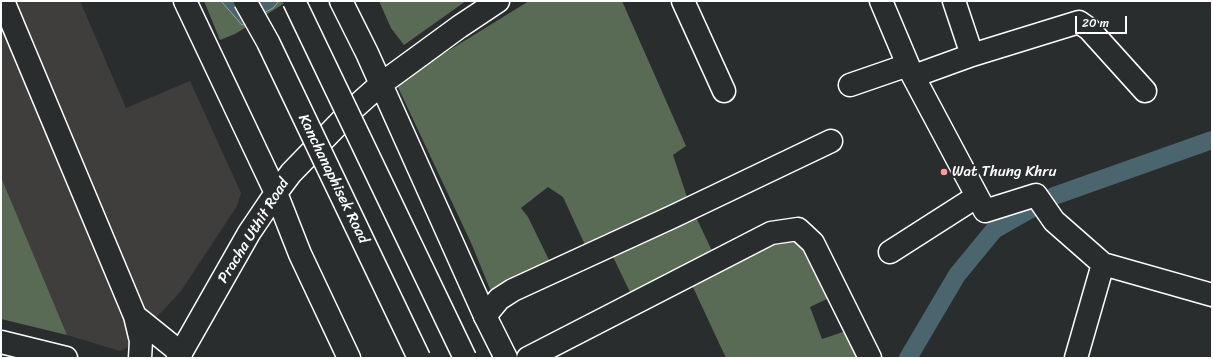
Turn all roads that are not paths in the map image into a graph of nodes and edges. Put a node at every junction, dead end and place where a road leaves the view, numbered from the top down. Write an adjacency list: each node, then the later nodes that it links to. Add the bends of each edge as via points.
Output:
1 (3, 1): 22 (main road)
2 (185, 1): 17 (main road)
3 (245, 1): 30 (main road, Kanchanaphisek Road, bridge, via 271,49)
4 (294, 1): 31 (main road, bridge)
5 (341, 1): 12 (main road)
6 (498, 1): 12 (main road, Pracha Uthit Road)
7 (683, 1): 15 (main road)
8 (881, 1): 11 (main road)
9 (954, 1): 10 (main road)
10 (972, 55): 11 (main road); 14 (main road, via 1079,22 1089,29)
11 (911, 71): 13 (main road); 18 (main road)
12 (381, 84): 17 (main road, Pracha Uthit Road, via 326,136); 23 (main road)
13 (850, 85)
14 (1145, 91)
15 (724, 92)
16 (831, 141): 23 (main road, via 514,290 499,299)
17 (276, 193): 25 (main road, Pracha Uthit Road, via 249,233); 29 (main road, via 300,254)
18 (976, 197): 19 (main road); 20 (main road, via 985,211 1036,195 1054,221)
19 (890, 252)
20 (1103, 264): 21 (main road); 34 (main road)
21 (1212, 295)
22 (135, 316): 25 (main road); 28 (main road, via 141,342)
23 (485, 316): 32 (main road)
24 (1, 342): 27 (main road)
25 (179, 355)
26 (870, 357): 33 (main road, via 813,242 798,229 772,233)
27 (66, 358)
28 (140, 358)
29 (349, 358)
30 (418, 358)
31 (465, 358)
32 (506, 358)
33 (528, 358)
34 (1076, 358)

